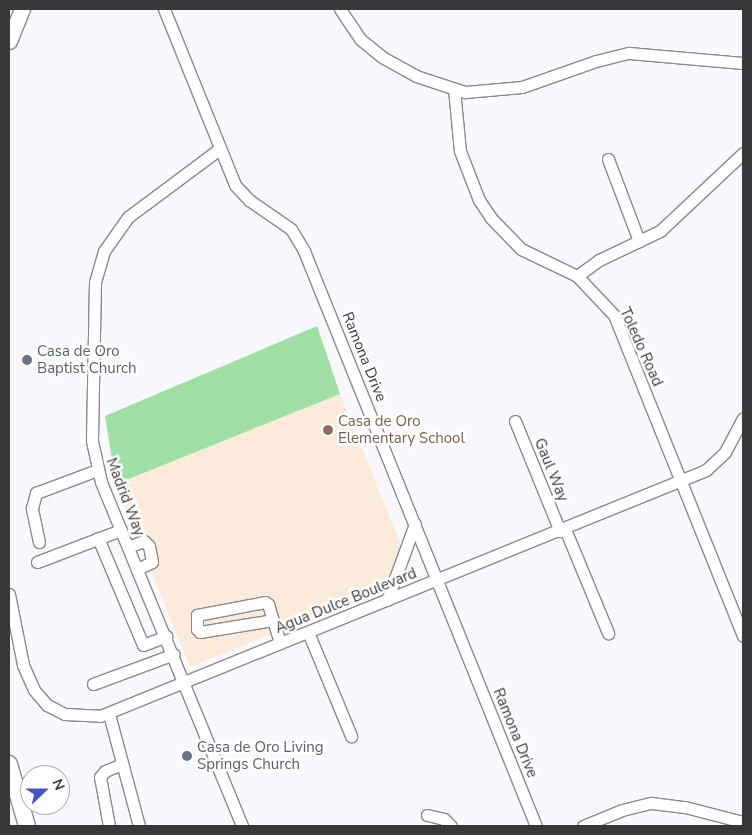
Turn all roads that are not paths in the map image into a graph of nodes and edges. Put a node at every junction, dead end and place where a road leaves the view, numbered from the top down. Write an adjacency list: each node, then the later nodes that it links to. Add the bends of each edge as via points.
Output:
1 (22, 9): 4 (main road)
2 (164, 9): 7 (street, Ramona Drive)
3 (340, 9): 6 (street, via 353,31 374,52 416,76)
4 (9, 41)
5 (743, 63): 6 (street, via 629,53 522,87 482,92)
6 (454, 90): 11 (street, Toledo Road, via 460,151 485,209 521,249)
7 (218, 150): 14 (street, Madrid Way, via 128,217 104,251 95,293 92,441); 16 (street, Ramona Drive, via 241,194 286,224 300,242)
8 (743, 153): 10 (street, via 660,231)
9 (608, 158): 10 (street)
10 (639, 241): 11 (street, via 599,260)
11 (577, 276): 15 (street, Toledo Road, via 614,315)
12 (743, 418): 15 (street, Agua Dulce Boulevard, via 725,452 715,463)
13 (515, 421): 18 (street, Gaul Way)
14 (97, 470): 17 (street, Madrid Way); 20 (street, via 36,493 32,508)
15 (681, 481): 18 (street, Agua Dulce Boulevard); 31 (street, Toledo Road)
16 (415, 524): 24 (street, Ramona Drive); 26 (street)
17 (121, 530): 19 (street); 21 (street, Madrid Way)
18 (562, 530): 24 (street, Agua Dulce Boulevard); 29 (street, Gaul Way)
19 (98, 538): 22 (street); 30 (street, via 143,645)
20 (39, 542)
21 (128, 547): 23 (street, Madrid Way); 23 (street, via 144,541 149,546 152,562)
22 (37, 562)
23 (137, 569): 30 (street, Madrid Way)
24 (437, 580): 26 (street, Agua Dulce Boulevard); 47 (street, Ramona Drive)
25 (9, 594): 36 (street, Agua Dulce Boulevard, via 25,673 40,698 56,710 74,716)
26 (388, 600): 28 (street, Agua Dulce Boulevard)
27 (273, 620): 27 (street, via 265,602 196,615 195,623 200,632); 32 (street)
28 (308, 632): 32 (street, Agua Dulce Boulevard); 37 (street)
29 (608, 633)
30 (166, 636): 33 (street, Madrid Way)
31 (743, 636)
32 (280, 643): 34 (street, Agua Dulce Boulevard)
33 (174, 654): 34 (street, Madrid Way); 35 (street)
34 (186, 683): 36 (street, Agua Dulce Boulevard); 45 (street, Madrid Way)
35 (93, 684)
36 (109, 714): 39 (street)
37 (351, 736)
38 (9, 764): 42 (highway)
39 (122, 764): 43 (street, via 105,771 100,777); 44 (street)
40 (427, 815): 46 (street, via 444,819)
41 (743, 822): 48 (street, via 685,806 651,803 622,810)
42 (27, 826)
43 (109, 826)
44 (139, 826)
45 (242, 826)
46 (451, 826)
47 (536, 826)
48 (583, 826)

